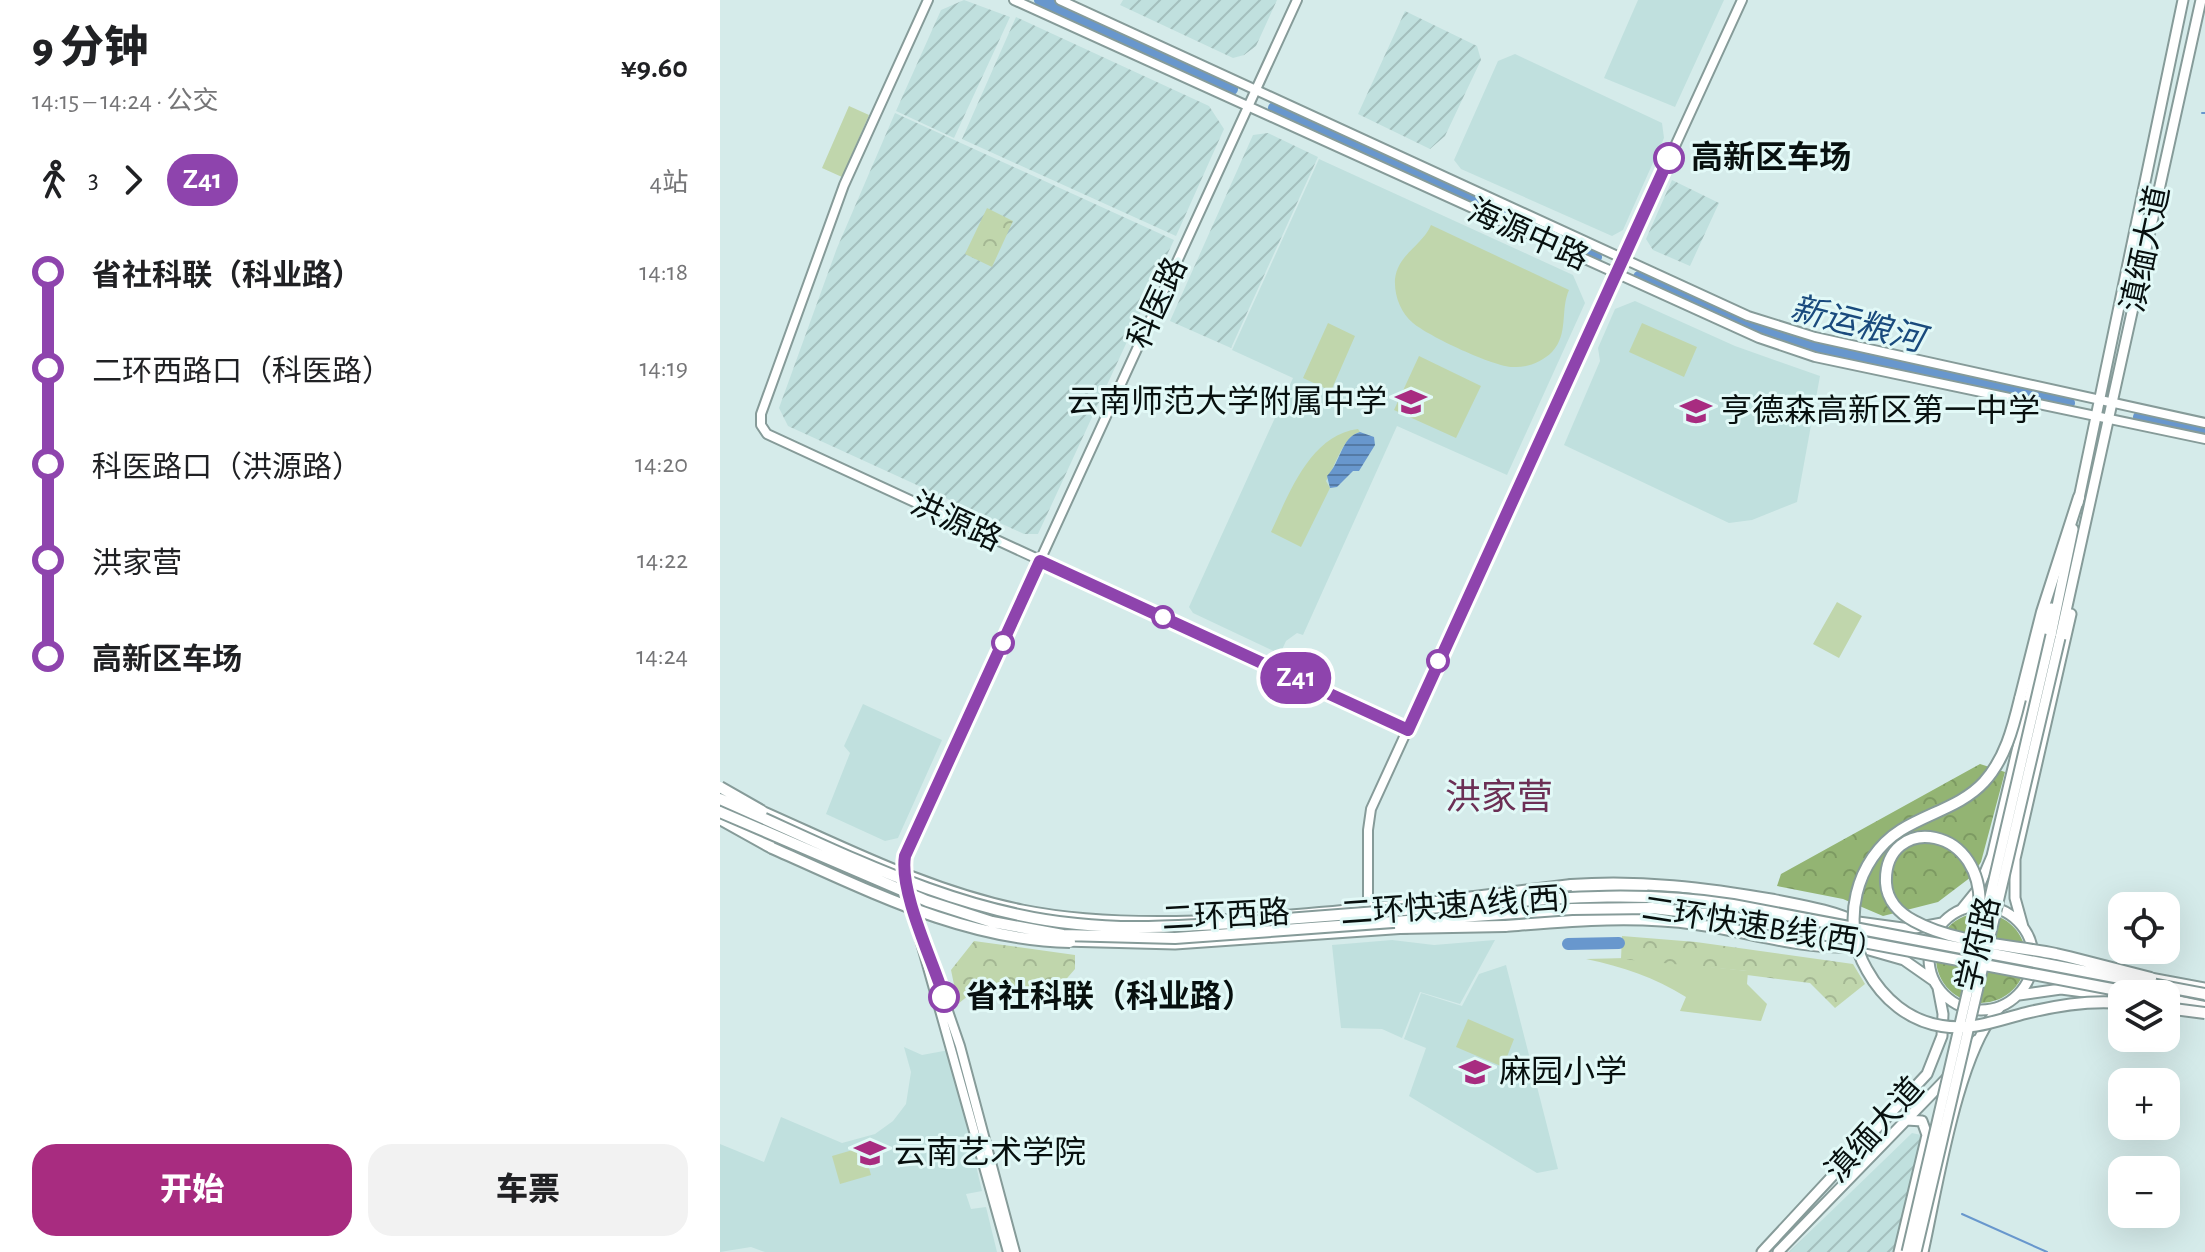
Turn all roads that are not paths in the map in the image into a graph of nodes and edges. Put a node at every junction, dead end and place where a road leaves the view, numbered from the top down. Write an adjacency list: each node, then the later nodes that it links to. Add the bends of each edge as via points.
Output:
1 (928, 0): 20 (street, 洪源路, via 844,185 761,425 767,434)
2 (1014, 0): 9 (street, 海源中路)
3 (1060, 0): 8 (street, 海源中路)
4 (1297, 0): 8 (street, 科医路)
5 (1742, 0): 10 (street)
6 (2183, 0): 12 (main road, 滇缅大道)
7 (2201, 0): 13 (main road, 滇缅大道)
8 (1255, 92): 9 (street, 科医路); 10 (street, 海源中路)
9 (1248, 107): 11 (street, 海源中路); 20 (street, 科医路)
10 (1623, 258): 11 (street); 12 (street, 海源中路, via 1784,328)
11 (1615, 275): 14 (street, 海源中路, via 1815,357); 22 (street)
12 (2099, 400): 13 (street, 海源中路); 14 (main road, 滇缅大道)
13 (2114, 403): 15 (main road, 滇缅大道); 16 (street, 海源中路)
14 (2096, 414): 15 (street, 海源中路); 18 (main road, 滇缅大道)
15 (2111, 417): 17 (street, 海源中路); 19 (main road, 滇缅大道)
16 (2205, 423)
17 (2205, 439)
18 (2079, 497): 21 (main road, 滇缅大道); 28 (main road, 滇缅大道); 51 (highway, bridge, via 2004,750 1982,784 1897,833 1872,859 1854,907 1853,931 1859,954 1889,1000 1934,1025 1972,1027 2070,1004)
19 (2092, 499): 21 (main road, 滇缅大道); 29 (main road, 滇缅大道)
20 (1040, 561): 22 (street, 洪源路); 30 (street, 科医路, via 905,856)
21 (2055, 636): 45 (main road, 学府路, bridge); 66 (main road, 学府路, bridge)
22 (1408, 730): 32 (street, via 1368,821)
23 (720, 790): 27 (highway, bridge); 30 (main road, 二环西路)
24 (720, 799): 27 (highway, 二环快速A线(西), bridge)
25 (720, 812): 40 (highway, 二环快速B线(西), bridge, via 955,911 1039,931)
26 (720, 818): 31 (main road, 二环西路); 40 (highway, bridge, via 772,848 892,901 975,930 1046,941)
27 (816, 841): 34 (highway, 二环快速A线(西), bridge, via 945,895 1053,921 1149,927)
28 (1990, 861): 29 (main road, via 2001,875); 33 (main road, 滇缅大道)
29 (2014, 865): 39 (main road, 滇缅大道, via 2015,903)
30 (904, 873): 31 (street, 科医路); 32 (main road, 二环西路, via 997,904 1088,919 1174,920)
31 (910, 901): 35 (street, 科医路); 42 (main road, 二环西路, via 1003,930 1099,944 1201,943 1627,913 1719,921)
32 (1368, 906): 36 (main road, 二环西路, via 1640,889 1711,895)
33 (1961, 910): 37 (main road); 39 (main road, via 1992,907)
34 (1380, 911): 36 (highway, bridge, via 1600,883 1677,885 1823,910); 47 (highway, 二环快速A线(西), bridge, via 1586,896 1676,897)
35 (915, 916): 60 (street); 61 (street, via 960,1046)
36 (1858, 923): 37 (main road, 二环西路, via 1910,929); 42 (main road, via 1865,935)
37 (1942, 923): 44 (main road, via 1929,951)
38 (1346, 926): 40 (highway, 二环快速B线(西), bridge); 42 (highway, bridge, via 1448,928 1615,919); 46 (highway, 二环快速B线(西), bridge, via 1587,908 1663,908)
39 (2023, 927): 41 (main road)
40 (1124, 939)
41 (2030, 940): 43 (main road, via 2059,956); 49 (main road, via 2032,969)
42 (1854, 946): 44 (main road, 二环西路, via 1904,960)
43 (2113, 971): 47 (main road); 48 (main road, via 2102,982)
44 (1936, 985): 53 (main road, via 1968,1009); 62 (main road, 滇缅大道, via 1942,1036 1927,1074)
45 (1969, 987): 47 (highway, bridge, via 1973,958 1975,944 1977,930 1979,916 1975,872 1949,841 1911,840 1892,858 1886,879 1891,900 1912,920 1948,934 1964,936 1979,939 1995,942 2081,959); 65 (main road, 学府路, bridge)
46 (2108, 988)
47 (2203, 992)
48 (2108, 994)
49 (2019, 995): 50 (main road, via 2054,989); 53 (main road)
50 (2108, 995)
51 (2108, 1003)
52 (2180, 1003): 55 (highway)
53 (2002, 1006): 56 (main road, 学府路)
54 (2180, 1008): 55 (highway, bridge)
55 (2205, 1011)
56 (1977, 1040): 57 (main road, 滇缅大道); 59 (main road, 学府路)
57 (1904, 1122): 58 (main road, via 1914,1118 1925,1124); 63 (main road, 滇缅大道)
58 (1923, 1150): 59 (main road, via 1935,1144); 64 (main road)
59 (1946, 1154): 67 (main road, 学府路)
60 (1008, 1252)
61 (1015, 1252)
62 (1762, 1252)
63 (1778, 1252)
64 (1899, 1252)
65 (1907, 1252)
66 (1916, 1252)
67 (1923, 1252)

